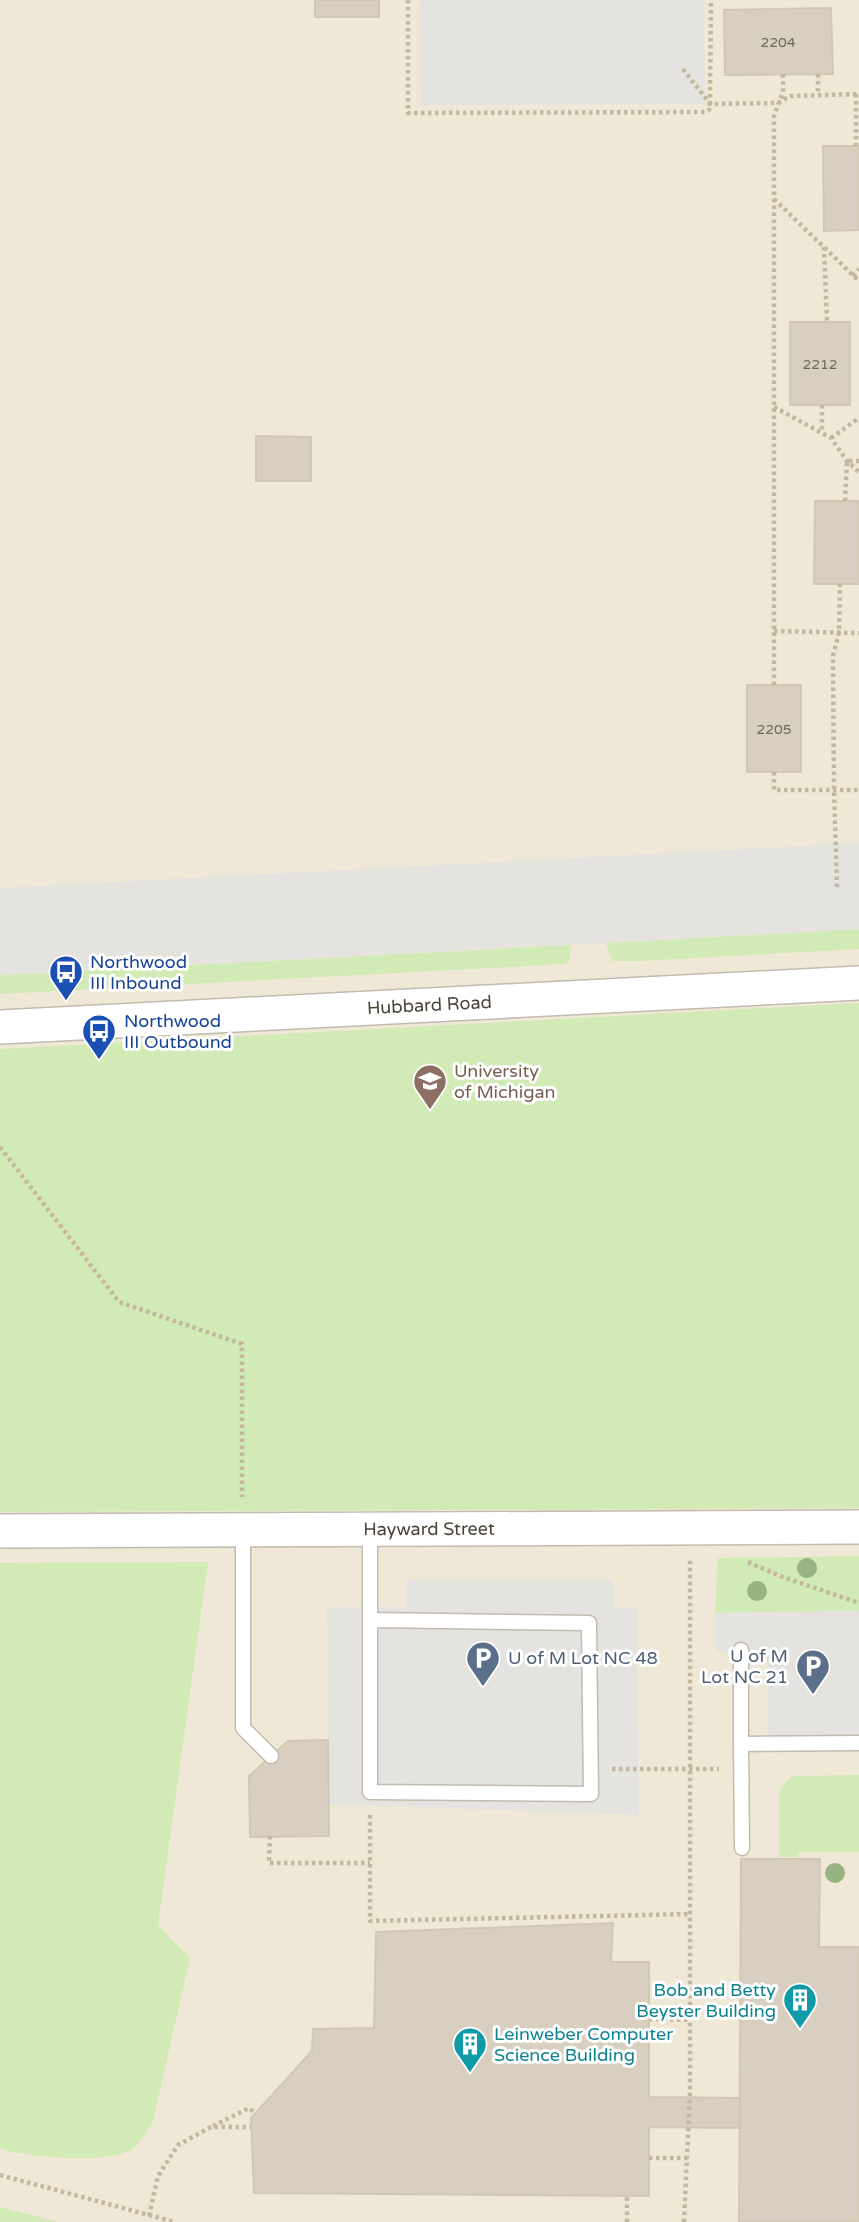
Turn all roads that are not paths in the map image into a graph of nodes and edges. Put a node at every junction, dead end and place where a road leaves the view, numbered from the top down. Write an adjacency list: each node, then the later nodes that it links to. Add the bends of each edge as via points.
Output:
1 (859, 983): 2 (street, Hubbard Road)
2 (0, 1027)
3 (242, 1520): 5 (street, Hayward Street); 6 (street, Hayward Street); 11 (lane, via 243,1728)
4 (859, 1527): 5 (street, Hayward Street)
5 (370, 1528): 7 (lane)
6 (0, 1531)
7 (371, 1620): 7 (lane, via 370,1792 591,1794 589,1623)
8 (741, 1650): 9 (lane)
9 (741, 1744): 10 (lane); 12 (lane)
10 (859, 1744)
11 (271, 1756)
12 (742, 1848)

